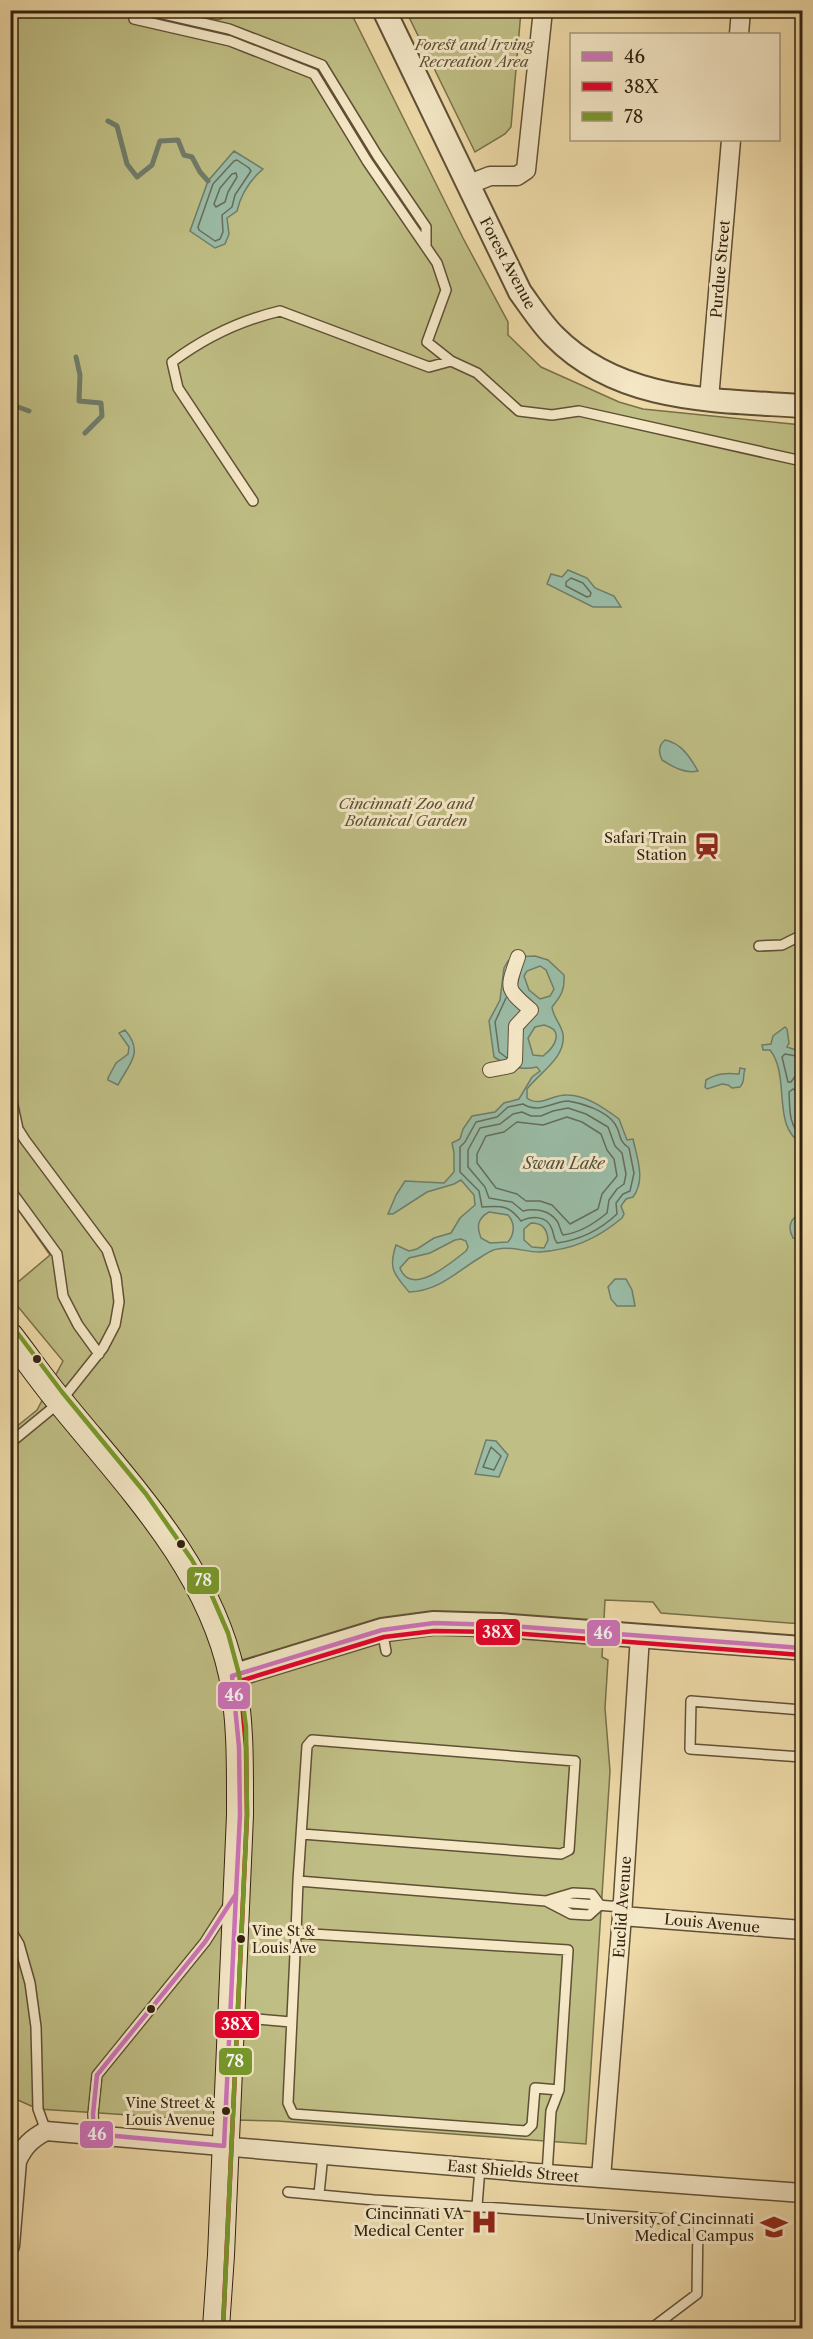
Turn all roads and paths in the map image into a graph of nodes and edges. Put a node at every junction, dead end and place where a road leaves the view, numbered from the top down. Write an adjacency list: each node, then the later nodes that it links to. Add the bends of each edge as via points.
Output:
1 (146, 10): 9 (lane, via 229,29 322,65 426,227)
2 (384, 10): 8 (street, Forest Avenue)
3 (543, 10): 8 (street, via 526,170 517,176 490,176)
4 (741, 10): 6 (street)
5 (134, 19): 9 (lane, via 230,40 314,74)
6 (739, 33)
7 (731, 141): 11 (street, Purdue Street)
8 (467, 185): 11 (street, Forest Avenue, via 520,292 554,337 606,374 635,387)
9 (426, 248): 10 (lane, via 437,263 446,290 427,342)
10 (451, 361): 13 (lane, via 477,373 519,411 552,415 579,411); 14 (lane, via 429,367 280,311 255,317 193,346 172,362 178,388)
11 (709, 399): 12 (street, Forest Avenue)
12 (802, 406)
13 (802, 461)
14 (253, 501)
15 (802, 934): 16 (lane, via 782,945)
16 (759, 946)
17 (518, 957): 18 (street, via 510,979 512,994 531,1010 516,1026 515,1061 510,1066)
18 (490, 1070)
19 (10, 1092): 22 (lane, via 18,1129 107,1250 116,1277 118,1302 115,1325)
20 (11, 1191): 22 (lane, via 57,1254 63,1296)
21 (10, 1336): 23 (main road)
22 (99, 1354): 23 (lane)
23 (60, 1402): 24 (lane); 27 (main road, via 183,1558 212,1611)
24 (10, 1443)
25 (640, 1636): 26 (street); 27 (street, via 434,1623 384,1641); 33 (street, Euclid Avenue)
26 (802, 1648)
27 (232, 1676): 32 (main road, via 240,1747)
28 (802, 1710): 29 (lane, via 692,1701 690,1749)
29 (802, 1757)
30 (302, 1834): 30 (lane, via 307,1746 312,1740 574,1761 568,1850 561,1854); 31 (lane)
31 (298, 1881): 33 (lane, via 600,1905); 36 (lane)
32 (238, 1891): 37 (main road); 41 (lane, via 205,1942 98,2075)
33 (622, 1911): 35 (street, Louis Avenue); 46 (street, Euclid Avenue)
34 (10, 1929): 40 (lane, via 19,1944 30,1983 36,2027 38,2109)
35 (802, 1930)
36 (296, 1933): 38 (lane); 39 (lane, via 568,1950)
37 (231, 2017): 38 (lane); 42 (main road)
38 (291, 2022): 39 (lane, via 288,2103 293,2114 526,2132 532,2125 534,2088)
39 (559, 2090): 45 (lane, via 551,2111)
40 (46, 2132): 41 (street, East Shields Street); 51 (street, via 23,2148 17,2161)
41 (94, 2134): 42 (street, East Shields Street)
42 (224, 2146): 43 (street, East Shields Street); 52 (main road)
43 (323, 2155): 44 (street, East Shields Street); 49 (lane)
44 (480, 2168): 45 (street, East Shields Street); 50 (lane)
45 (547, 2174): 46 (street, East Shields Street)
46 (601, 2178): 48 (street, East Shields Street)
47 (288, 2192): 49 (lane)
48 (802, 2193)
49 (319, 2194): 50 (lane)
50 (477, 2206): 53 (lane, via 698,2220 698,2294)
51 (10, 2246)
52 (216, 2328)
53 (652, 2328)

